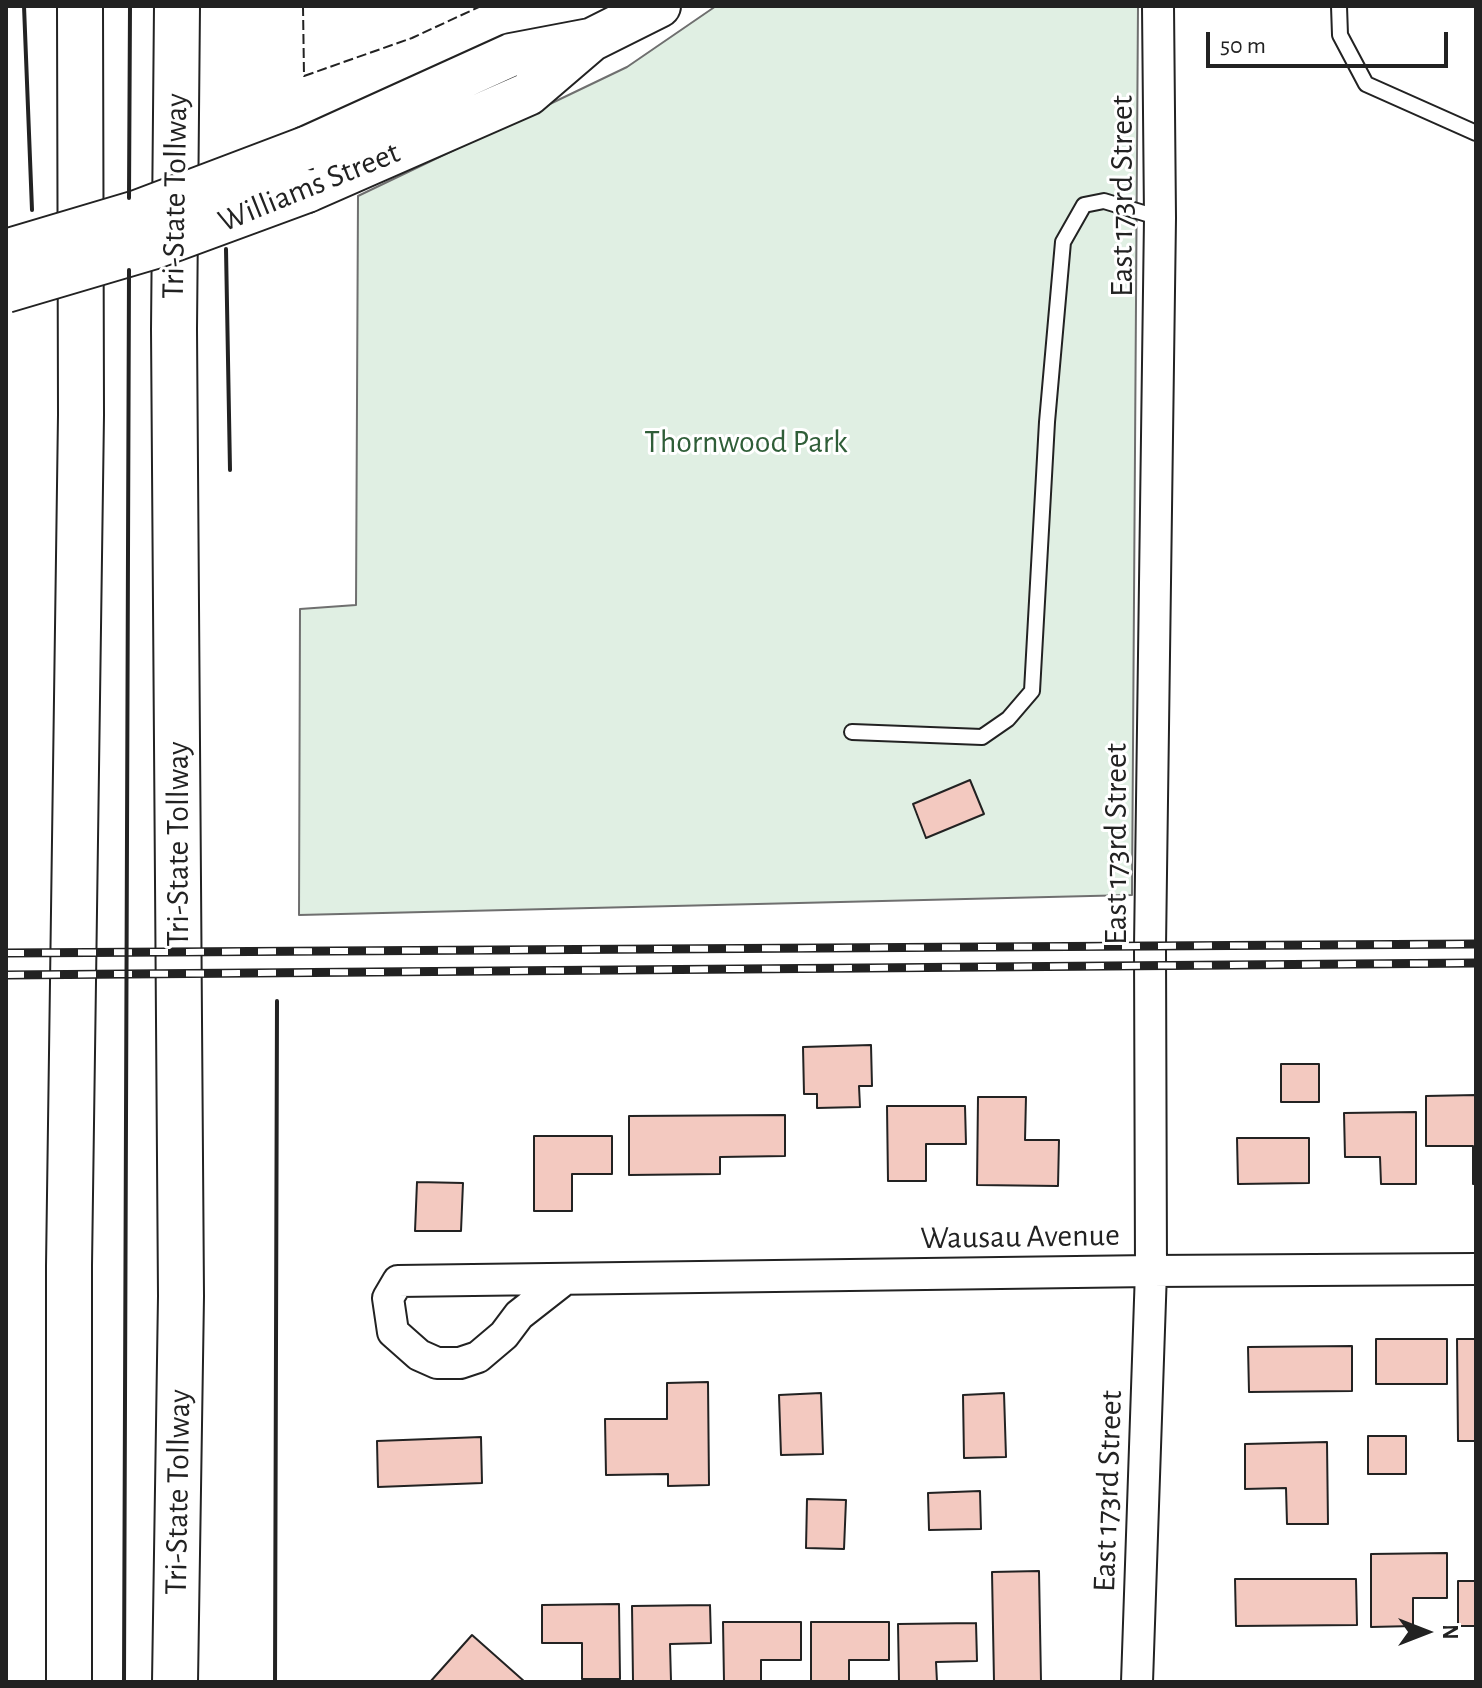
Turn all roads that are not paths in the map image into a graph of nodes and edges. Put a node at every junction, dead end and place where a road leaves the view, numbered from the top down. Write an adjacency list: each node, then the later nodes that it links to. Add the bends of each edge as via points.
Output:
1 (80, 6): 15 (highway)
2 (177, 6): 16 (highway, Tri-State Tollway, via 174,345 181,1296)
3 (659, 6): 6 (street, Williams Street)
4 (1158, 6): 8 (street, East 173rd Street)
5 (1339, 6): 7 (lane, via 1340,35 1366,84)
6 (591, 40): 9 (street, Williams Street, bridge, via 511,55 306,148 137,212); 10 (street, Williams Street, bridge, via 528,94 307,191 155,247)
7 (1476, 133)
8 (1160, 218): 11 (lane, via 1104,201 1084,205 1063,242 1032,691 1008,719 982,737); 13 (street, East 173rd Street)
9 (6, 251)
10 (6, 291)
11 (852, 732)
12 (1476, 1269): 13 (street, Wausau Avenue)
13 (1151, 1271): 14 (street, Wausau Avenue); 17 (street, East 173rd Street)
14 (565, 1279): 14 (street, Wausau Avenue, via 398,1281 388,1298 393,1332 428,1359 460,1363 478,1357)
15 (69, 1682)
16 (175, 1682)
17 (1137, 1682)

